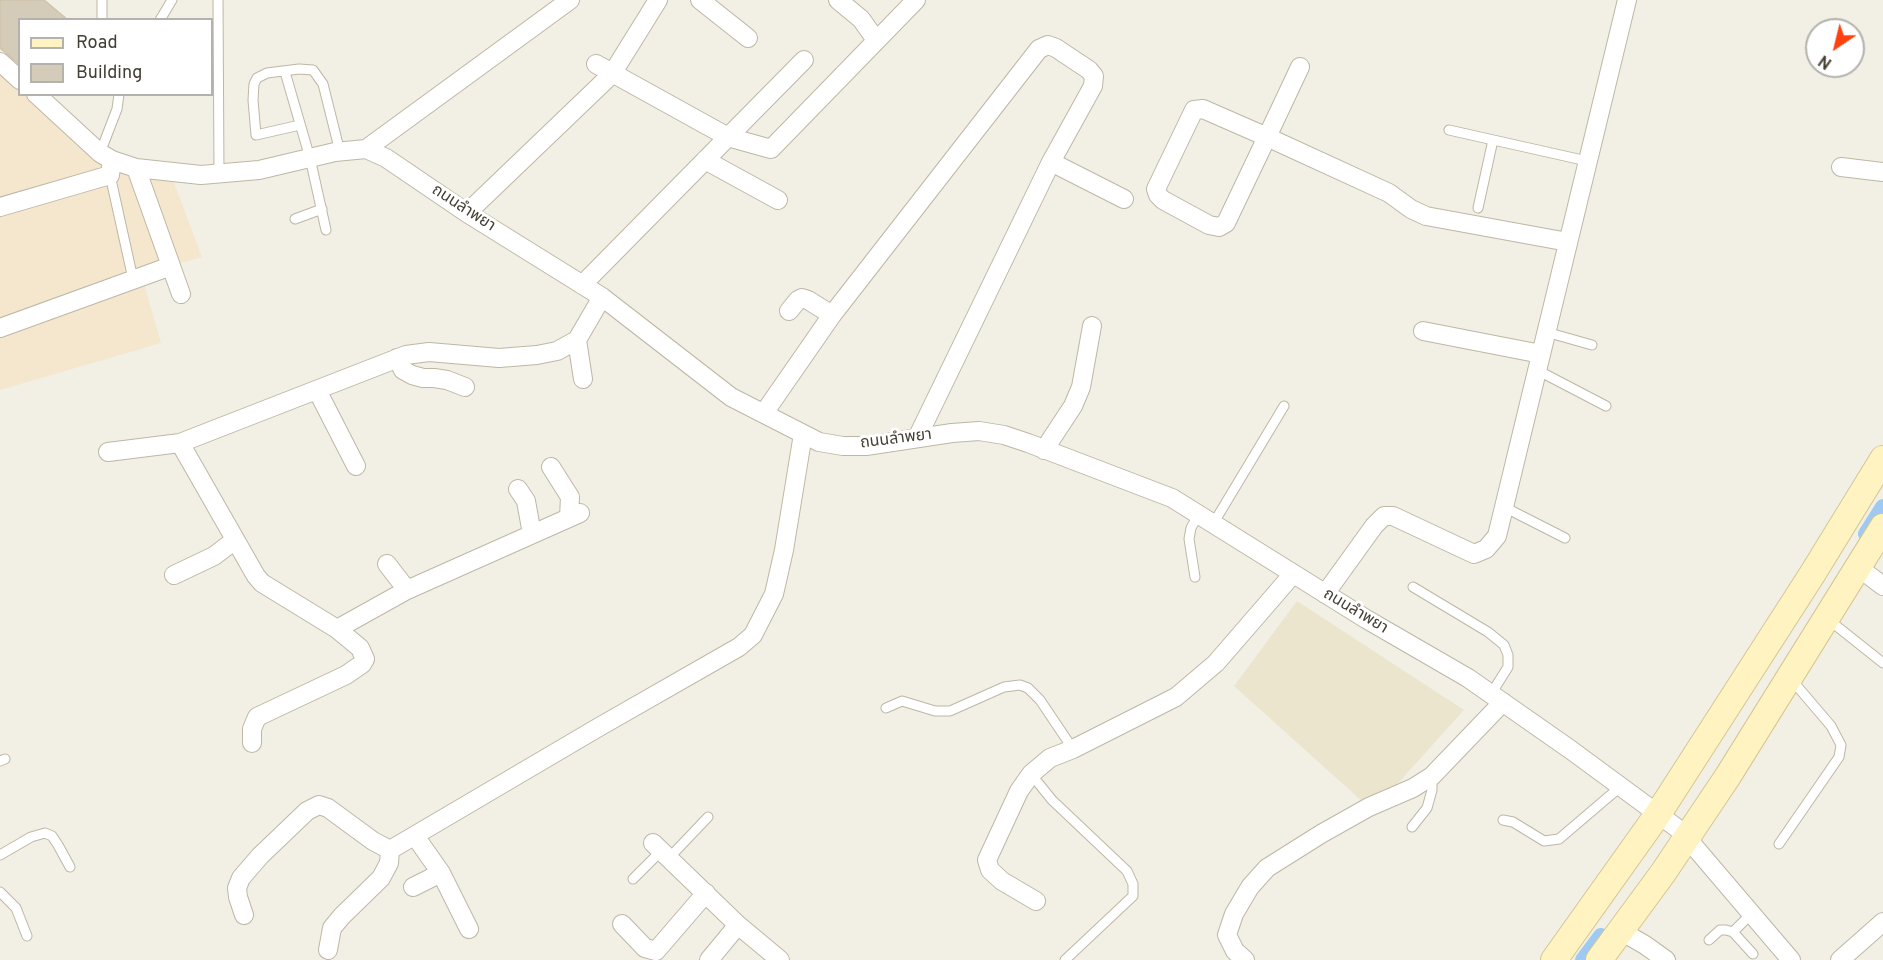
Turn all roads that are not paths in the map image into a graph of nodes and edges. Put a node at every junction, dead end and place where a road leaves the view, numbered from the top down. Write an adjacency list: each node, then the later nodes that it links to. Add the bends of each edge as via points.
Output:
1 (102, 0): 10 (lane)
2 (172, 0): 11 (lane)
3 (218, 0): 38 (lane)
4 (570, 0): 28 (street)
5 (658, 0): 19 (street)
6 (700, 0): 12 (street)
7 (838, 0): 13 (street, via 861,19)
8 (916, 0): 13 (street)
9 (1627, 0): 32 (street)
10 (102, 18)
11 (161, 18)
12 (748, 38)
13 (876, 40): 25 (street, via 771,149)
14 (804, 60): 25 (street)
15 (0, 62): 20 (street)
16 (596, 64): 19 (street)
17 (1300, 67): 26 (street)
18 (285, 72): 23 (lane); 23 (lane, via 267,74 254,84 256,135); 29 (lane, via 312,70 323,84)
19 (612, 74): 25 (street); 44 (street)
20 (18, 78)
21 (38, 96): 33 (street)
22 (119, 96): 33 (lane)
23 (300, 125): 30 (lane)
24 (1449, 130): 27 (lane)
25 (728, 137): 31 (street)
26 (1267, 137): 26 (street, via 1203,109 1194,110 1156,189 1158,195 1219,227 1226,223); 47 (street, via 1389,192 1426,216)
27 (1493, 140): 32 (lane); 42 (lane)
28 (366, 148): 29 (street); 44 (street, ถนนลำพยา)
29 (340, 152): 30 (street)
30 (310, 158): 38 (street, via 260,170); 43 (lane)
31 (705, 160): 40 (street); 50 (street)
32 (1587, 161): 47 (street)
33 (107, 162): 36 (street); 41 (street); 49 (lane)
34 (1051, 162): 39 (street); 54 (street, via 1093,86 1094,76 1048,45 1040,49); 70 (street)
35 (1841, 167): 37 (street)
36 (136, 168): 38 (street); 48 (street)
37 (1883, 172)
38 (219, 174)
39 (1124, 199)
40 (778, 200)
41 (0, 207)
42 (1478, 208)
43 (322, 209): 45 (lane); 46 (lane)
44 (467, 213): 50 (street, ถนนลำพยา)
45 (295, 219)
46 (326, 230)
47 (1568, 242): 58 (street)
48 (171, 266): 49 (street); 51 (street)
49 (134, 279): 56 (street)
50 (582, 285): 52 (street, ถนนลำพยา)
51 (181, 294)
52 (602, 297): 59 (street); 68 (street, ถนนลำพยา, via 731,397)
53 (789, 311): 54 (street, via 802,298)
54 (832, 315): 68 (street)
55 (1092, 326): 72 (street, via 1081,387)
56 (0, 328)
57 (1423, 332): 62 (street)
58 (1546, 332): 60 (lane); 62 (street)
59 (577, 340): 61 (street, via 557,351 537,355 499,358 429,352); 63 (street)
60 (1592, 345)
61 (397, 358): 64 (street, via 412,375); 65 (street)
62 (1539, 362): 67 (lane); 78 (street)
63 (583, 379)
64 (465, 387)
65 (317, 390): 71 (street); 75 (street)
66 (1284, 406): 79 (lane)
67 (1606, 406)
68 (764, 413): 69 (street, ถนนลำพยา)
69 (803, 434): 70 (street, ถนนลำพยา, via 819,442 843,446); 109 (street, via 774,594 753,635 740,647)
70 (917, 438): 72 (street, ถนนลำพยา, via 979,431 1004,435)
71 (180, 443): 73 (street); 83 (street)
72 (1044, 450): 79 (street, ถนนลำพยา, via 1172,498)
73 (108, 452)
74 (1883, 459): 104 (street)
75 (356, 466)
76 (551, 467): 81 (street, via 570,497 574,515)
77 (518, 489): 81 (street, via 526,501)
78 (1504, 507): 82 (lane); 92 (street, via 1497,536 1483,552 1474,554 1393,516 1384,516)
79 (1205, 519): 86 (street, ถนนลำพยา); 88 (lane, via 1191,528 1189,539)
80 (1883, 527): 85 (street)
81 (532, 534): 91 (street)
82 (1565, 538)
83 (236, 540): 87 (street, via 214,556); 94 (street, via 262,583)
84 (387, 564): 91 (street)
85 (1858, 567): 89 (street); 93 (street)
86 (1293, 574): 92 (street, ถนนลำพยา); 100 (street, via 1216,663 1176,697)
87 (174, 575)
88 (1195, 577)
89 (1883, 586)
90 (1413, 587): 97 (lane, via 1504,645 1508,667)
91 (407, 590): 94 (street)
92 (1325, 594): 97 (street, ถนนลำพยา)
93 (1826, 618): 95 (lane); 96 (street)
94 (337, 629): 99 (street, via 360,648 365,659 362,664 257,717)
95 (1883, 663)
96 (1790, 677): 108 (street, via 1728,776); 110 (lane, via 1831,726 1841,745 1839,757)
97 (1497, 698): 102 (street); 103 (street, ถนนลำพยา)
98 (886, 708): 100 (lane, via 902,701 935,711 950,711 1004,687 1020,685 1040,700)
99 (252, 743)
100 (1073, 749): 101 (street, via 1050,758)
101 (1031, 774): 120 (street, via 987,860 990,870 1002,882); 135 (lane, via 1052,800 1126,871 1133,884 1133,896)
102 (1432, 776): 107 (lane, via 1427,808); 136 (street, via 1369,807 1268,868 1250,887 1227,935)
103 (1620, 787): 104 (street, ถนนลำพยา); 106 (lane, via 1559,839 1544,841)
104 (1661, 816): 108 (street, ถนนลำพยา); 137 (street)
105 (708, 817): 112 (lane)
106 (1503, 820)
107 (1412, 826)
108 (1684, 834): 121 (street, ถนนลำพยา); 127 (street)
109 (414, 836): 111 (street); 115 (street)
110 (1779, 844)
111 (390, 850): 122 (street, via 319,805 299,818 241,879 237,888); 131 (street, via 389,863 381,878 332,928)
112 (661, 851): 116 (lane); 119 (street)
113 (0, 855): 114 (lane, via 45,833 52,836)
114 (70, 867)
115 (441, 873): 117 (street); 126 (street)
116 (633, 879)
117 (413, 887)
118 (0, 892): 129 (lane, via 16,908)
119 (706, 893): 124 (street, via 656,951 645,948); 125 (street)
120 (1036, 901)
121 (1750, 914): 128 (lane); 140 (street, ถนนลำพยา)
122 (244, 915)
123 (1883, 922): 141 (street)
124 (622, 924)
125 (738, 925): 133 (street); 134 (street)
126 (469, 929)
127 (1621, 931): 138 (street); 139 (street)
128 (1734, 932): 130 (lane, via 1720,930); 132 (lane)
129 (27, 936)
130 (1709, 940)
131 (327, 950)
132 (1753, 954)
133 (709, 960)
134 (780, 960)
135 (1065, 960)
136 (1245, 960)
137 (1554, 960)
138 (1599, 960)
139 (1666, 960)
140 (1791, 960)
141 (1840, 960)

